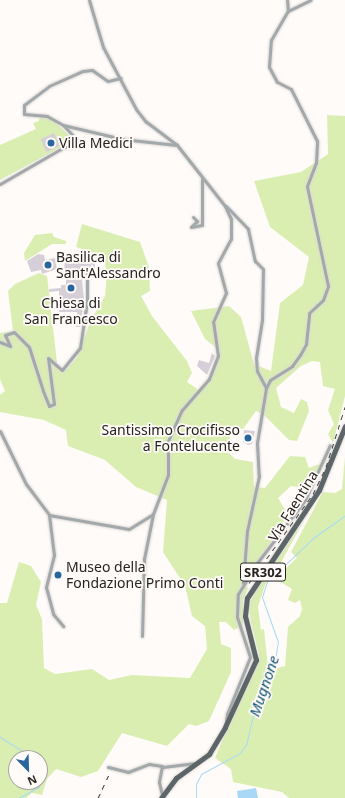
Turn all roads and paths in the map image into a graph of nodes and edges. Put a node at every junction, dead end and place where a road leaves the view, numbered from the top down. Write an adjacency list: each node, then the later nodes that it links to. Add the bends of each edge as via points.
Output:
1 (89, 0): 5 (street, via 103,47)
2 (286, 0): 4 (street)
3 (311, 0): 4 (street)
4 (288, 12): 14 (street, via 272,40 269,67 277,82 291,89 317,141 316,163 307,186 328,286 323,300 309,313 306,344 300,355 292,366 270,380)
5 (121, 78): 6 (street, via 108,81 92,70 83,71 48,86 24,105 24,114 47,116); 7 (street, via 129,97 146,122)
6 (63, 125): 7 (street, via 122,139); 9 (street, via 79,142 78,146 64,147)
7 (177, 145): 8 (street)
8 (202, 179): 10 (street); 11 (street, via 203,224 190,227 197,221)
9 (0, 184)
10 (225, 206): 14 (street, via 248,229 255,261 263,269 262,320 256,358 257,371); 19 (street, via 233,227 230,243 218,263 226,293 213,322 218,356 209,379 182,410 168,441 168,475)
11 (193, 217)
12 (87, 272): 13 (street, via 87,301 80,348 62,370 56,368 48,358 54,404 50,407 47,402 35,372 29,347 14,332 5,335 10,346)
13 (0, 342)
14 (266, 388): 20 (street, via 257,443 259,476 247,531)
15 (345, 426): 23 (main road, Via Faentina / SR302, via 319,490 247,598 245,616 256,652 255,664)
16 (0, 431): 18 (street, via 26,484)
17 (330, 445): 20 (street, Via Faentina, via 306,500)
18 (49, 514): 19 (street, via 122,530 131,529); 21 (street, via 54,555 46,587 53,614)
19 (153, 514): 22 (street, via 144,559)
20 (243, 583): 23 (street, Via Faentina, via 236,608 250,661 227,714)
21 (63, 626)
22 (142, 636)
23 (225, 727): 24 (main road, Via Faentina / SR302, via 212,751)
24 (196, 763): 26 (street); 27 (main road, Via Faentina / SR302, via 176,778)
25 (108, 767): 26 (street, via 128,772 149,764)
26 (163, 767): 27 (street, via 159,782)
27 (162, 797)

